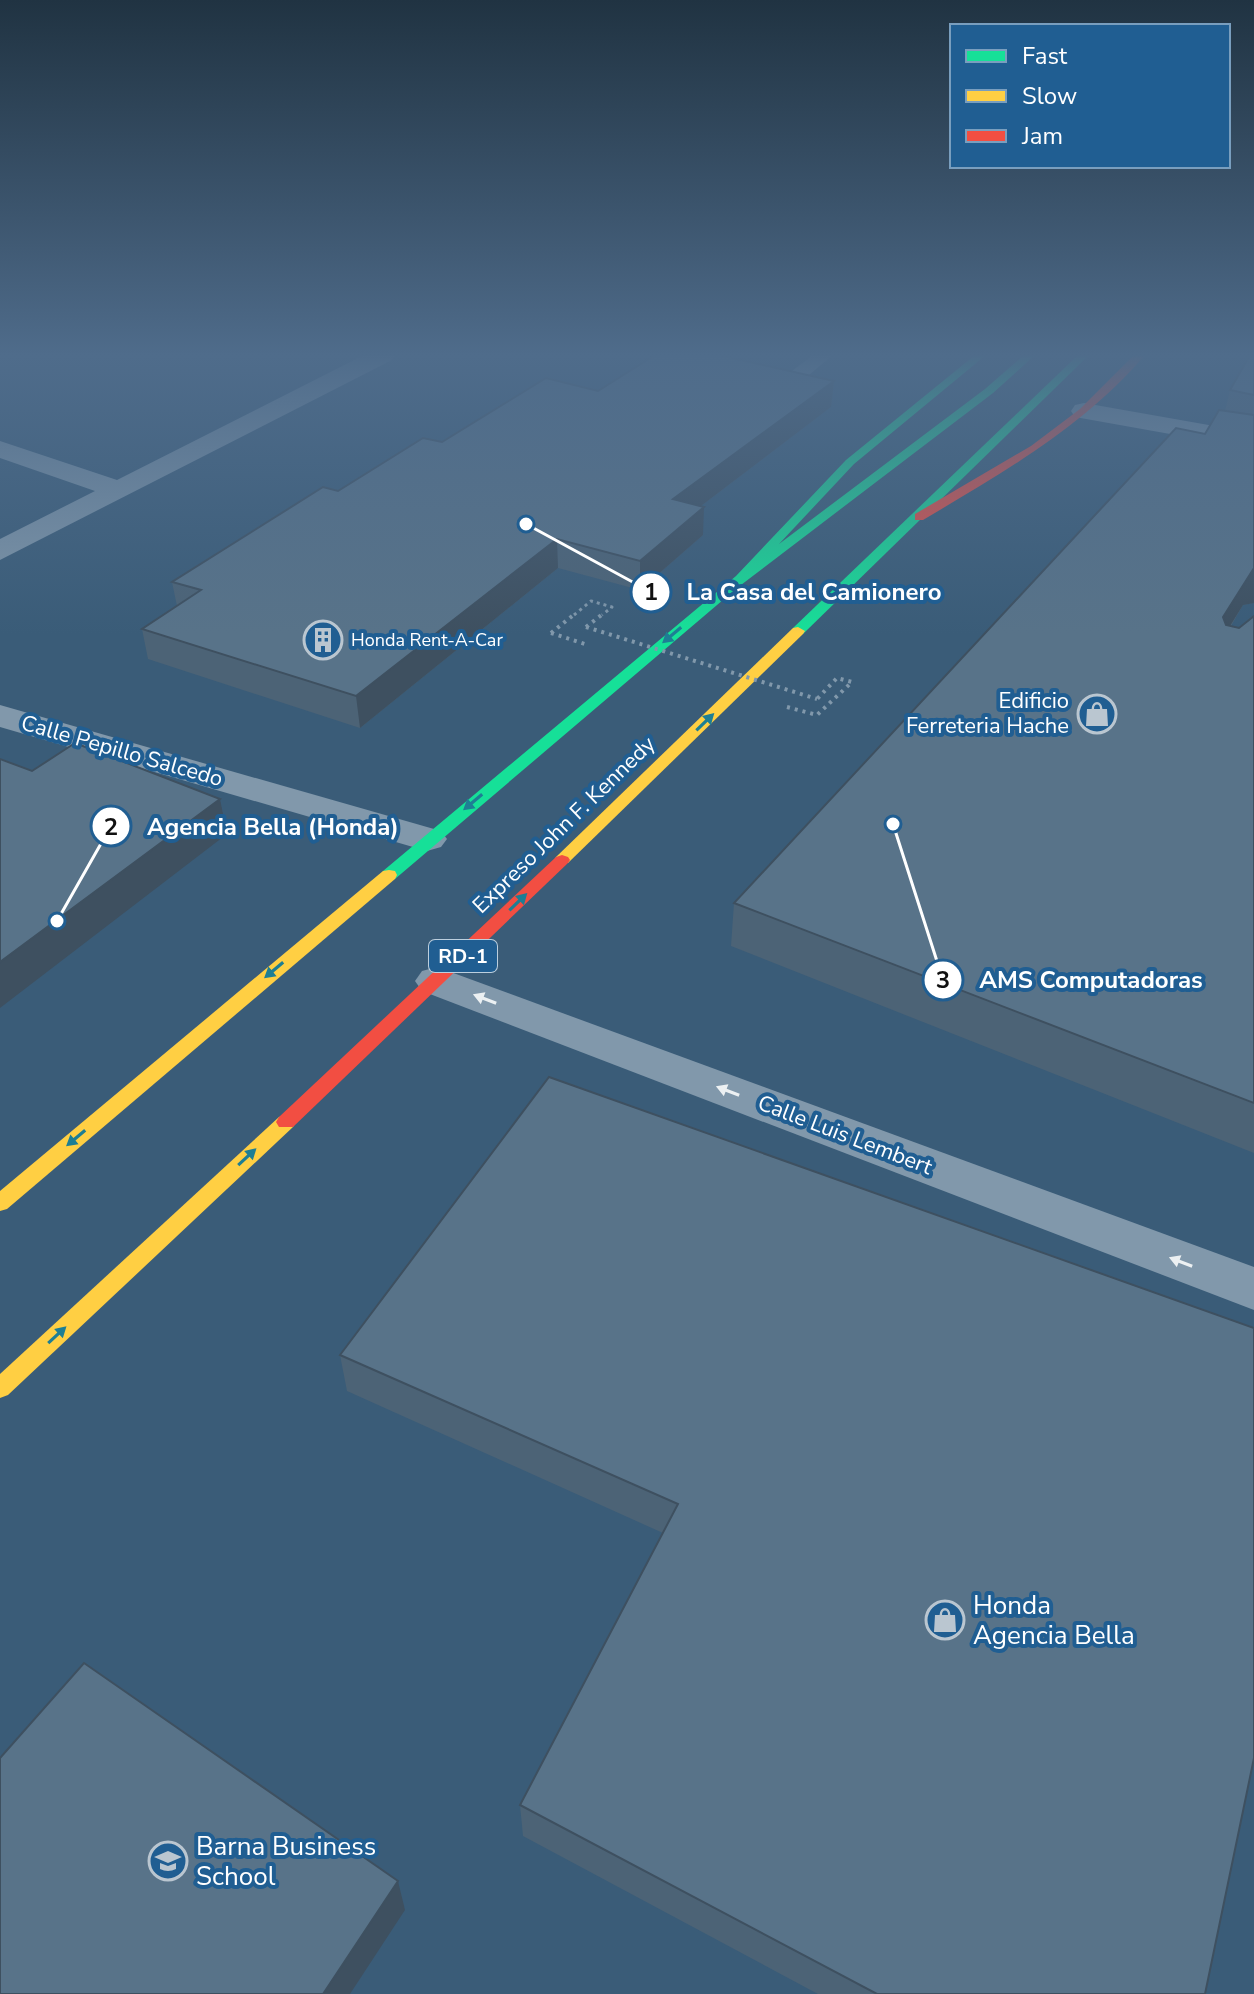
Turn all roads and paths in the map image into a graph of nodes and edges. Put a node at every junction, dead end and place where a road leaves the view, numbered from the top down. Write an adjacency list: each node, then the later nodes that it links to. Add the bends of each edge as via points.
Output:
1 (201, 448): 7 (street)
2 (867, 448): 10 (main road)
3 (913, 448): 10 (main road)
4 (989, 448): 8 (main road, Expreso John F. Kennedy / RD-1)
5 (1035, 448): 8 (main road, RD-1)
6 (0, 449): 7 (street)
7 (119, 490): 9 (street)
8 (919, 517): 15 (main road, Expreso John F. Kennedy / RD-1, one-way to 8)
9 (0, 551)
10 (732, 585): 14 (main road, one-way to 14)
11 (551, 633): 12 (path, bridge, via 591,601 612,607 586,627 817,699 837,678 852,682)
12 (817, 715)
13 (0, 716): 14 (street, Calle Pepillo Salcedo)
14 (427, 839): 16 (main road, one-way to 16)
15 (437, 981): 17 (street, Calle Luis Lembert, one-way to 15); 18 (main road, Expreso John F. Kennedy / RD-1, one-way to 15)
16 (0, 1203)
17 (1254, 1289)
18 (0, 1388)

